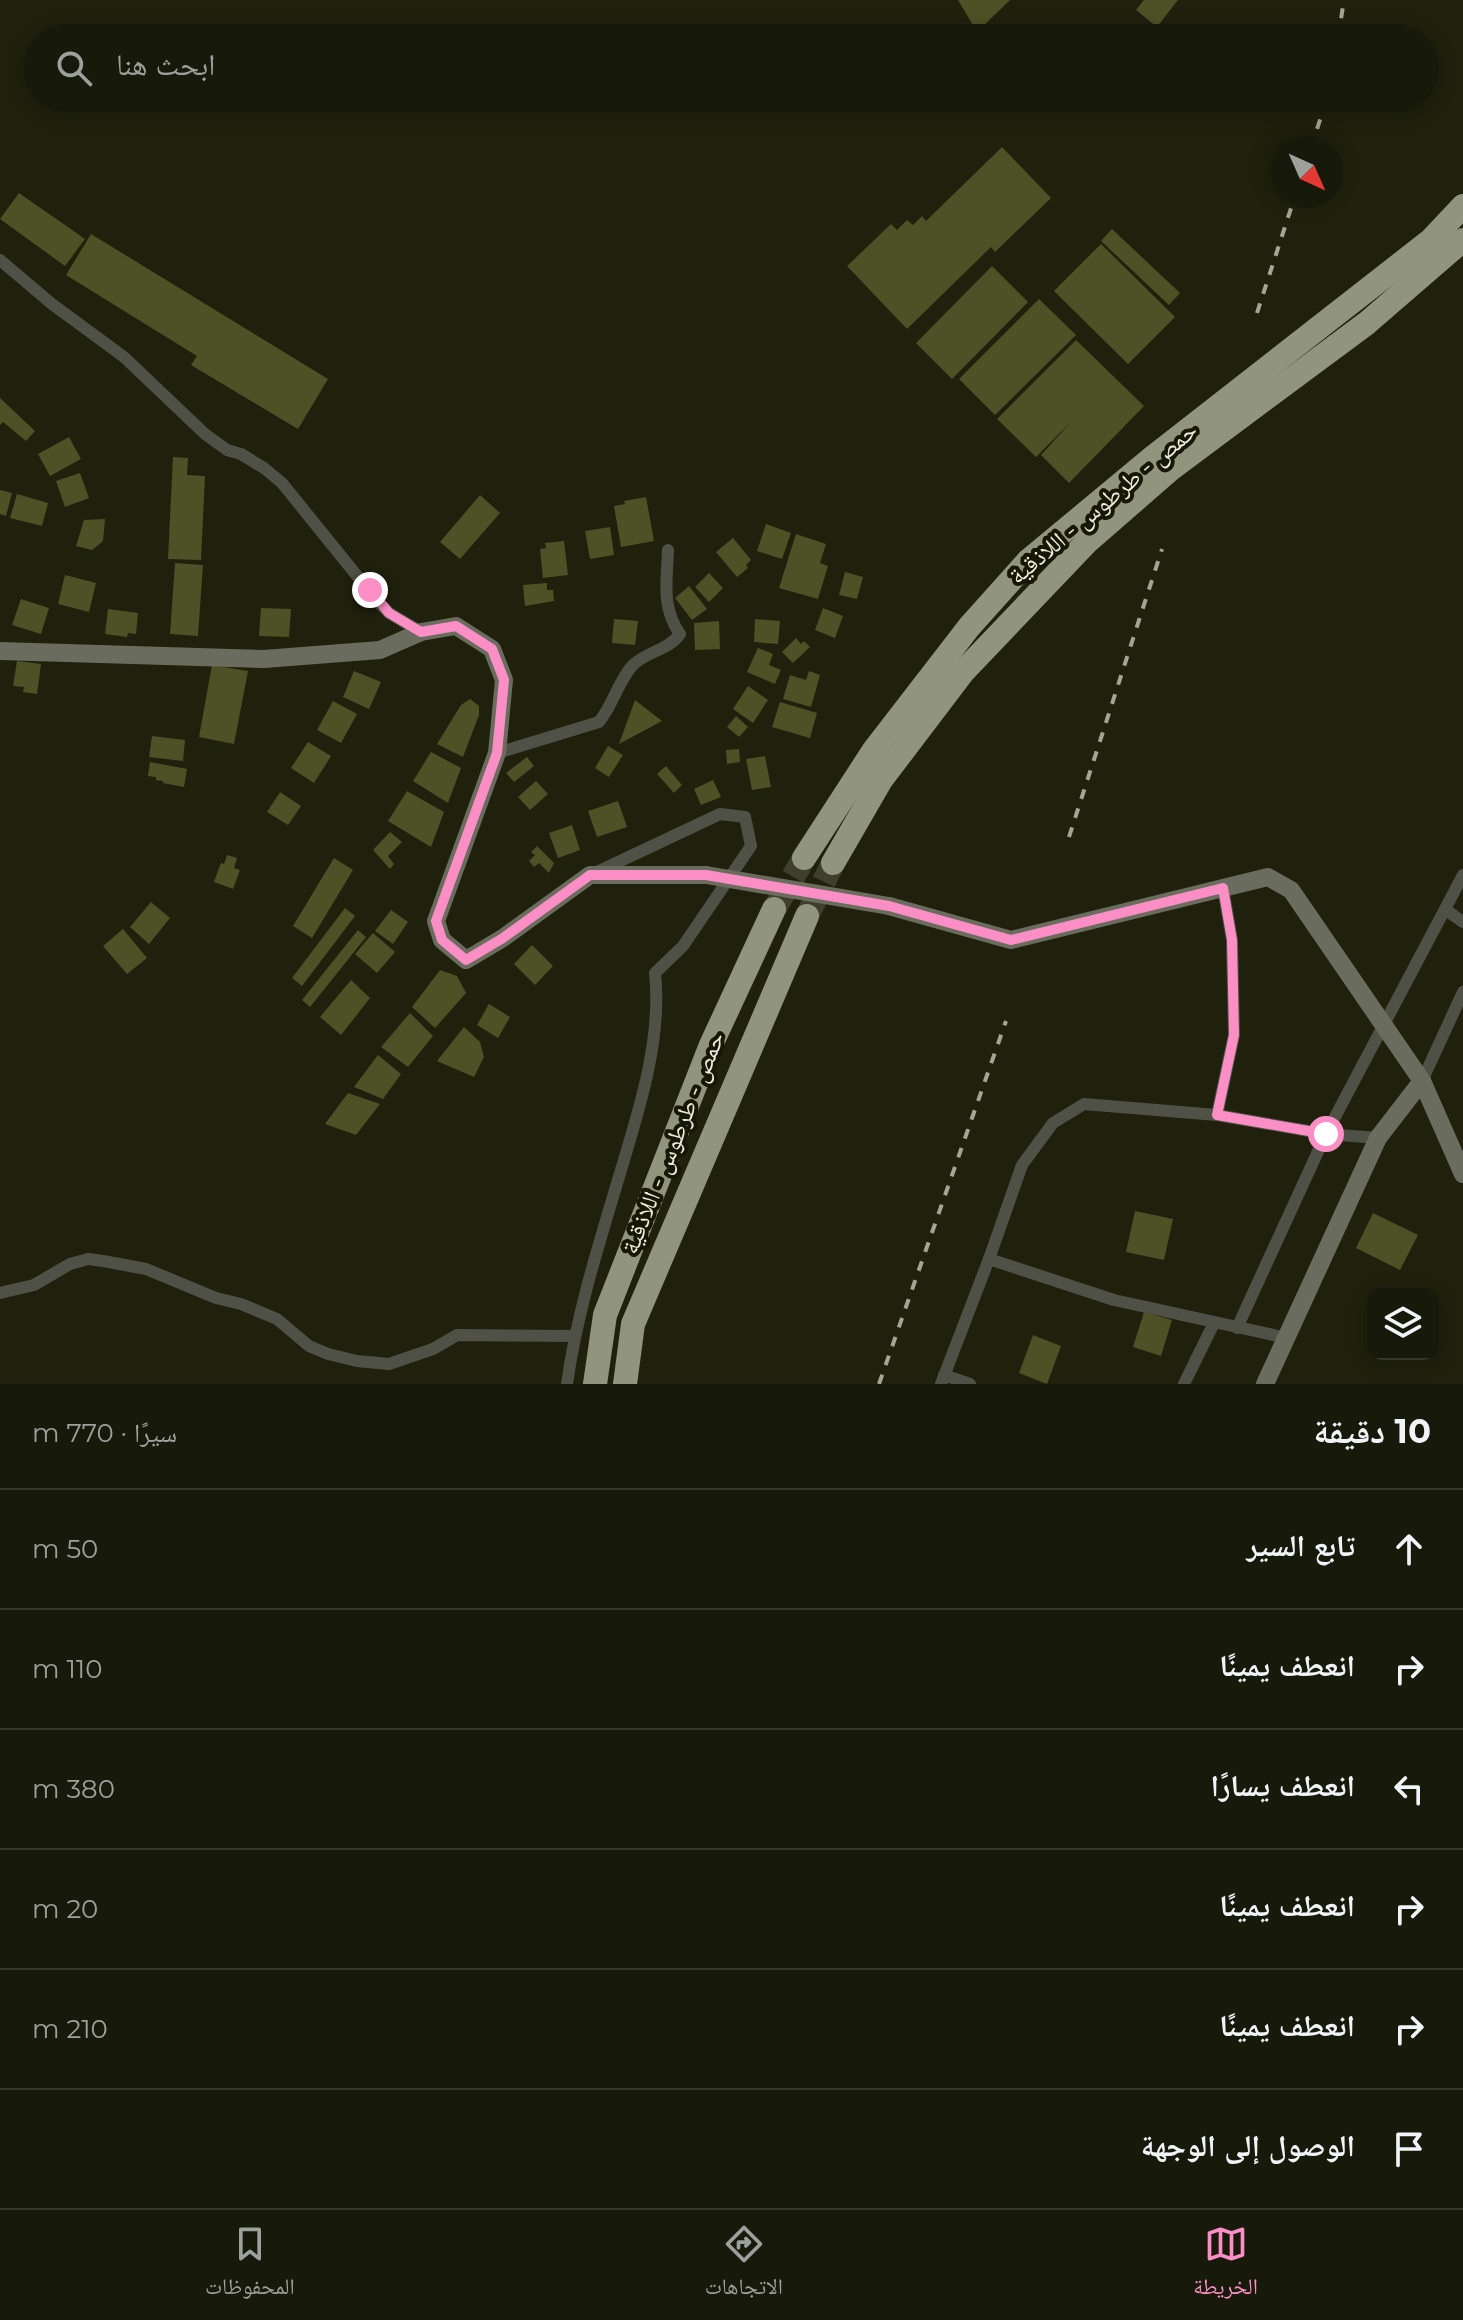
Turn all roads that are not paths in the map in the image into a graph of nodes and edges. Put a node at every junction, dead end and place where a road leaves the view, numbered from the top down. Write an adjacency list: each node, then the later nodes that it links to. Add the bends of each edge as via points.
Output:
1 (1463, 206): 8 (highway, حمص - طرطوس - اللاذقية, via 1431,240 1028,561 969,627 874,750)
2 (1463, 240): 9 (highway, حمص - طرطوس - اللاذقية, via 1367,323 1172,468 1087,542 963,672 881,780)
3 (0, 260): 5 (street, via 124,357 205,434 282,483 379,603)
4 (668, 550): 7 (street, via 666,597 670,619 680,634 673,644 634,663 599,722)
5 (421, 632): 6 (main road, via 380,650 264,659); 7 (main road, via 456,626 492,649 504,680)
6 (0, 651)
7 (497, 753): 10 (main road, via 436,921 442,940 466,960)
8 (804, 858)
9 (833, 863)
10 (590, 875): 12 (main road, bridge, via 706,875 889,906 1011,940); 28 (street, via 720,814 745,817 751,846 683,946 655,973 659,1005 639,1110)
11 (1463, 875): 14 (street)
12 (1223, 888): 18 (main road, via 1268,877 1291,890); 20 (street, via 1232,940 1234,1035)
13 (774, 909): 32 (highway, حمص - طرطوس - اللاذقية, via 711,1045 605,1315)
14 (1446, 910): 16 (street); 18 (street)
15 (807, 916): 33 (highway, حمص - طرطوس - اللاذقية, via 633,1324)
16 (1463, 922)
17 (1463, 992): 19 (street)
18 (1383, 1023): 19 (main road); 21 (street)
19 (1422, 1081): 22 (main road); 23 (main road)
20 (1217, 1115): 21 (street); 24 (street, via 1084,1104 1053,1123 1022,1165)
21 (1326, 1134): 22 (street); 27 (street)
22 (1378, 1138): 29 (main road)
23 (1463, 1174)
24 (989, 1259): 26 (street, via 1114,1300); 30 (street)
25 (0, 1293): 28 (street, via 34,1285 70,1264 103,1261 146,1269 241,1304 277,1319 309,1346 328,1354 389,1364 457,1335)
26 (1214, 1323): 27 (street); 35 (street)
27 (1237, 1328): 29 (street)
28 (574, 1336): 31 (street)
29 (1287, 1338): 36 (main road)
30 (942, 1379): 34 (street)
31 (567, 1384)
32 (595, 1384)
33 (625, 1384)
34 (970, 1384)
35 (1184, 1384)
36 (1265, 1384)

